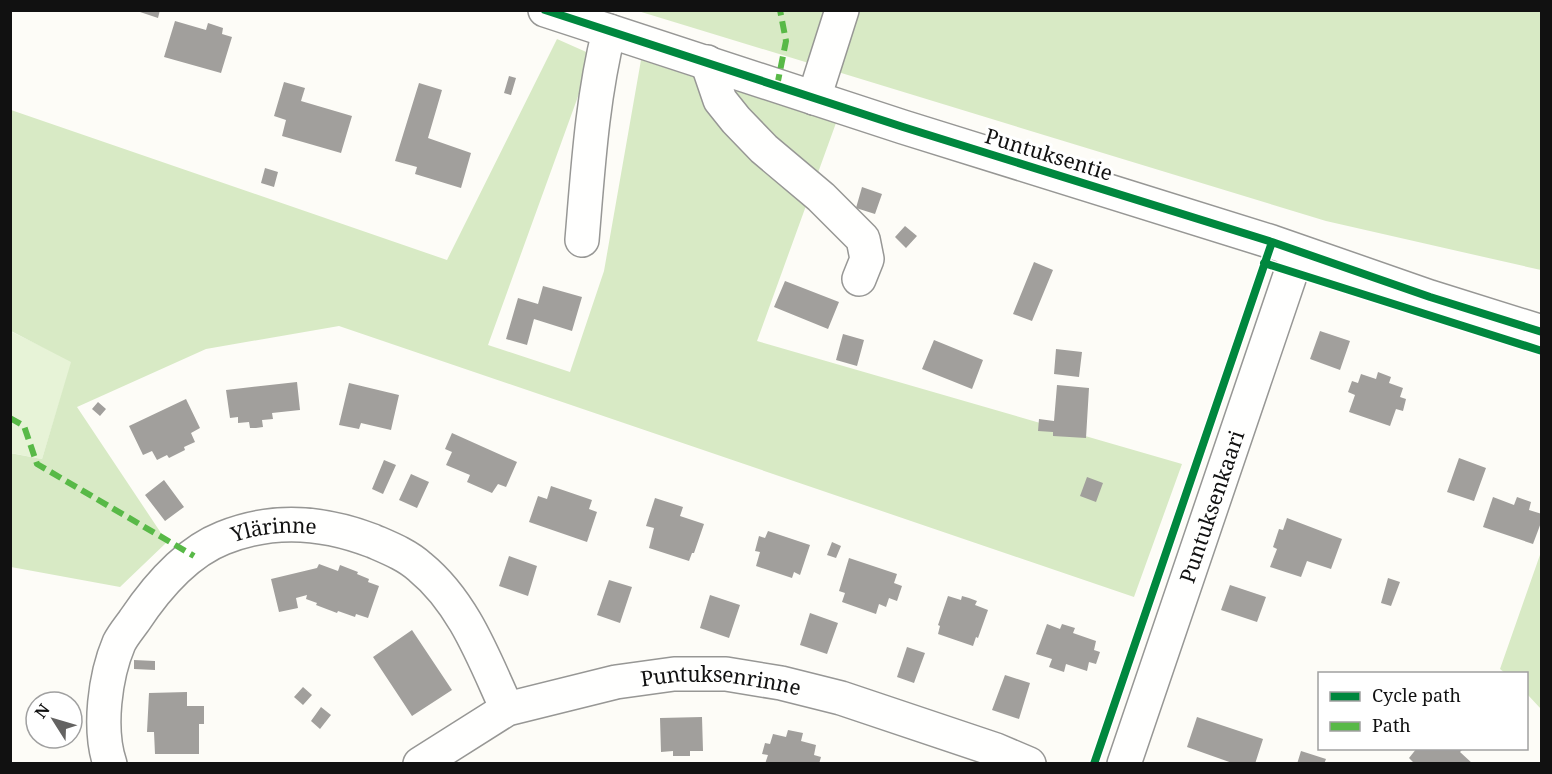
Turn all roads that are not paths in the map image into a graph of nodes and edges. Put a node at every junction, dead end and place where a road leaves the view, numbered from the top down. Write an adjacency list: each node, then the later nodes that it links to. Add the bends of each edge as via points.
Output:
1 (545, 10): 3 (street, Puntuksentie)
2 (842, 10): 5 (street)
3 (609, 31): 4 (street, Puntuksentie); 6 (street, via 594,106)
4 (706, 62): 5 (street, Puntuksentie); 8 (street, via 720,100 736,120 863,239 867,259)
5 (813, 98): 7 (street, Puntuksentie)
6 (582, 240)
7 (1298, 252): 9 (street, Puntuksentie); 14 (street, Puntuksenkaari)
8 (859, 279)
9 (1542, 332)
10 (507, 709): 11 (street, Ylärinne, via 461,614 439,584 418,565 391,548 348,531 306,524 267,525 221,538 185,561 149,599 120,642 107,682 104,720); 12 (street, Puntuksenrinne); 13 (street, Puntuksenrinne, via 616,682 674,674 726,674 841,698)
11 (110, 764)
12 (420, 764)
13 (1029, 764)
14 (1124, 764)

